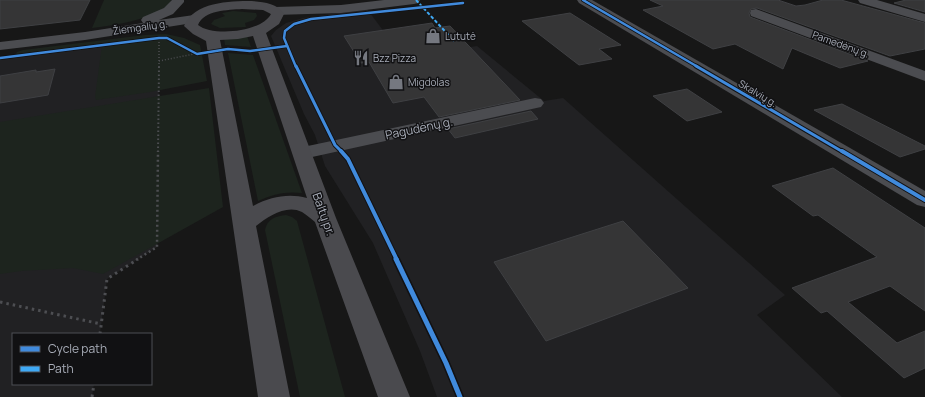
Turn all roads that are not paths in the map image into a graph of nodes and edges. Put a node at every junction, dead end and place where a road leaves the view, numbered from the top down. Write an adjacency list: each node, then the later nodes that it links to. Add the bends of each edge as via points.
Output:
1 (178, 0): 10 (street, via 168,12 154,18)
2 (414, 0): 8 (street, via 341,8)
3 (583, 0): 15 (street, Skalvių g.)
4 (864, 0): 7 (street)
5 (243, 2): 8 (main road, via 268,7); 9 (main road, via 225,7)
6 (756, 13): 12 (street, Pamedėnų g.)
7 (925, 18)
8 (270, 20): 9 (main road, via 231,35); 14 (main road, Baltų pr., via 259,34)
9 (198, 29): 10 (street, Žiemgalių g.); 17 (main road, via 213,39)
10 (85, 36): 11 (street, Žiemgalių g.)
11 (0, 46)
12 (925, 76)
13 (535, 103): 14 (street, Pagudėnų g.)
14 (303, 153): 16 (main road, Baltų pr.)
15 (925, 200)
16 (325, 218): 17 (main road, via 310,207 283,203 257,212); 19 (main road, Baltų pr.)
17 (245, 223): 18 (main road)
18 (274, 397)
19 (394, 397)

